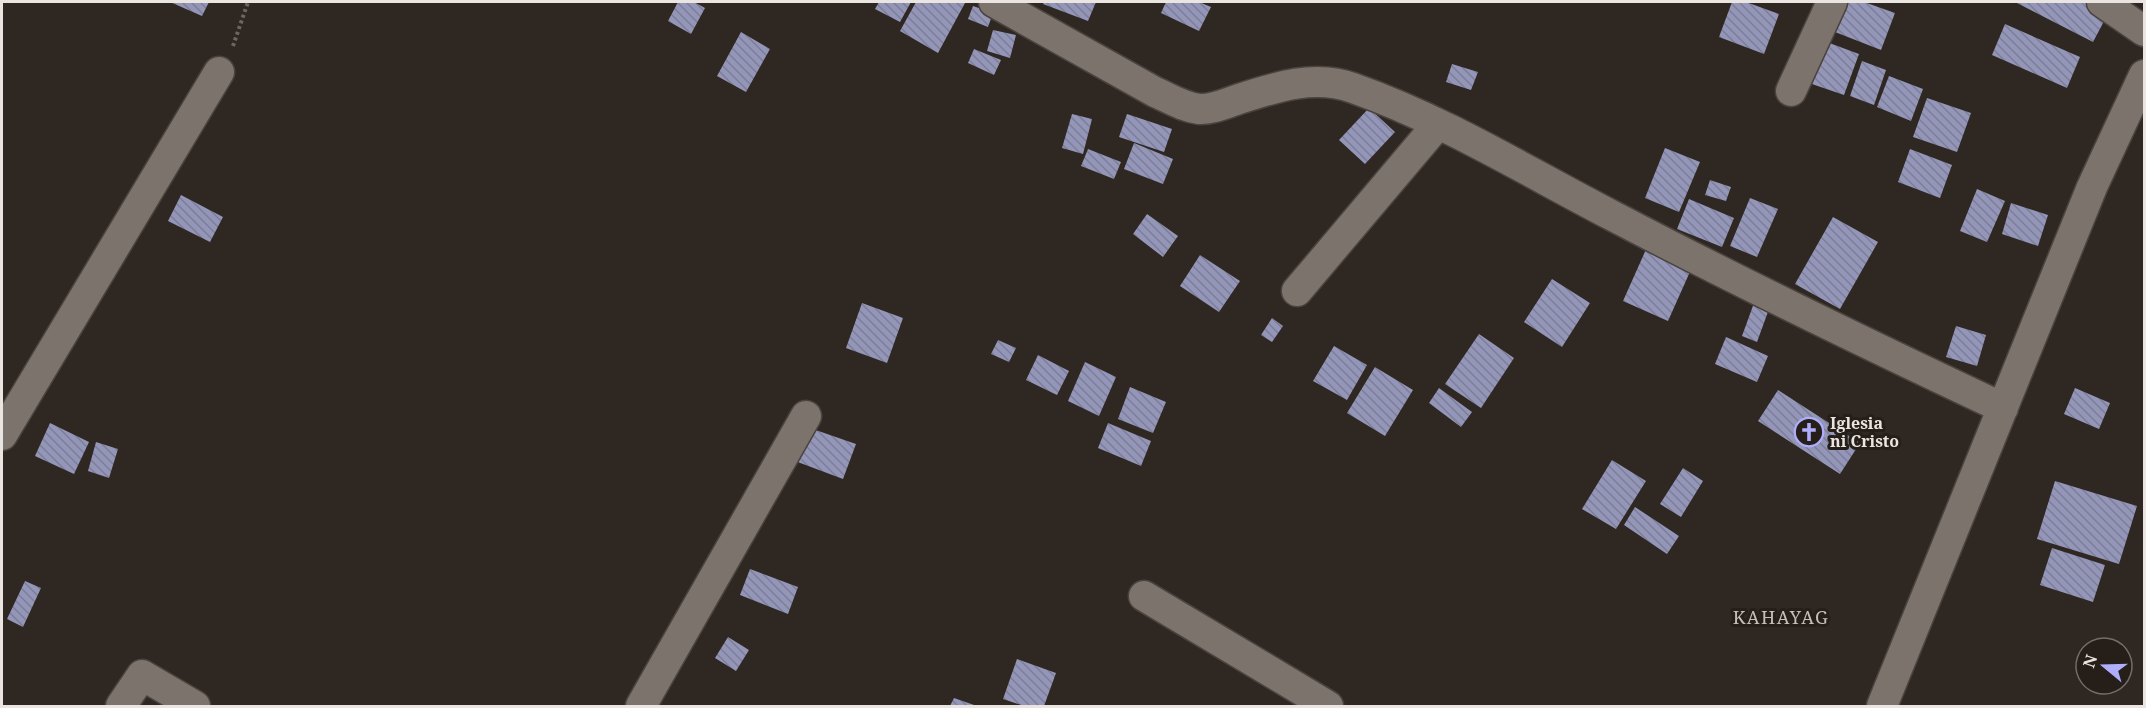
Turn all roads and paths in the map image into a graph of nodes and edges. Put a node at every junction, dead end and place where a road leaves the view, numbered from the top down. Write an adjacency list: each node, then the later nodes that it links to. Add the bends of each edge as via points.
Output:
1 (248, 2): 6 (path, via 232,49)
2 (994, 2): 9 (street, via 1155,92 1200,109 1276,87 1326,82 1350,86)
3 (1832, 2): 8 (street)
4 (2102, 2): 5 (street)
5 (2145, 31)
6 (219, 72): 13 (street)
7 (2145, 75): 11 (street, via 2092,187)
8 (1791, 91)
9 (1438, 124): 10 (street); 11 (street, via 1718,271)
10 (1297, 291)
11 (2003, 408): 19 (street)
12 (806, 416): 17 (street)
13 (2, 435)
14 (1144, 596): 18 (street)
15 (121, 706): 16 (street, via 142,675)
16 (195, 706)
17 (641, 706)
18 (1328, 706)
19 (1882, 706)

